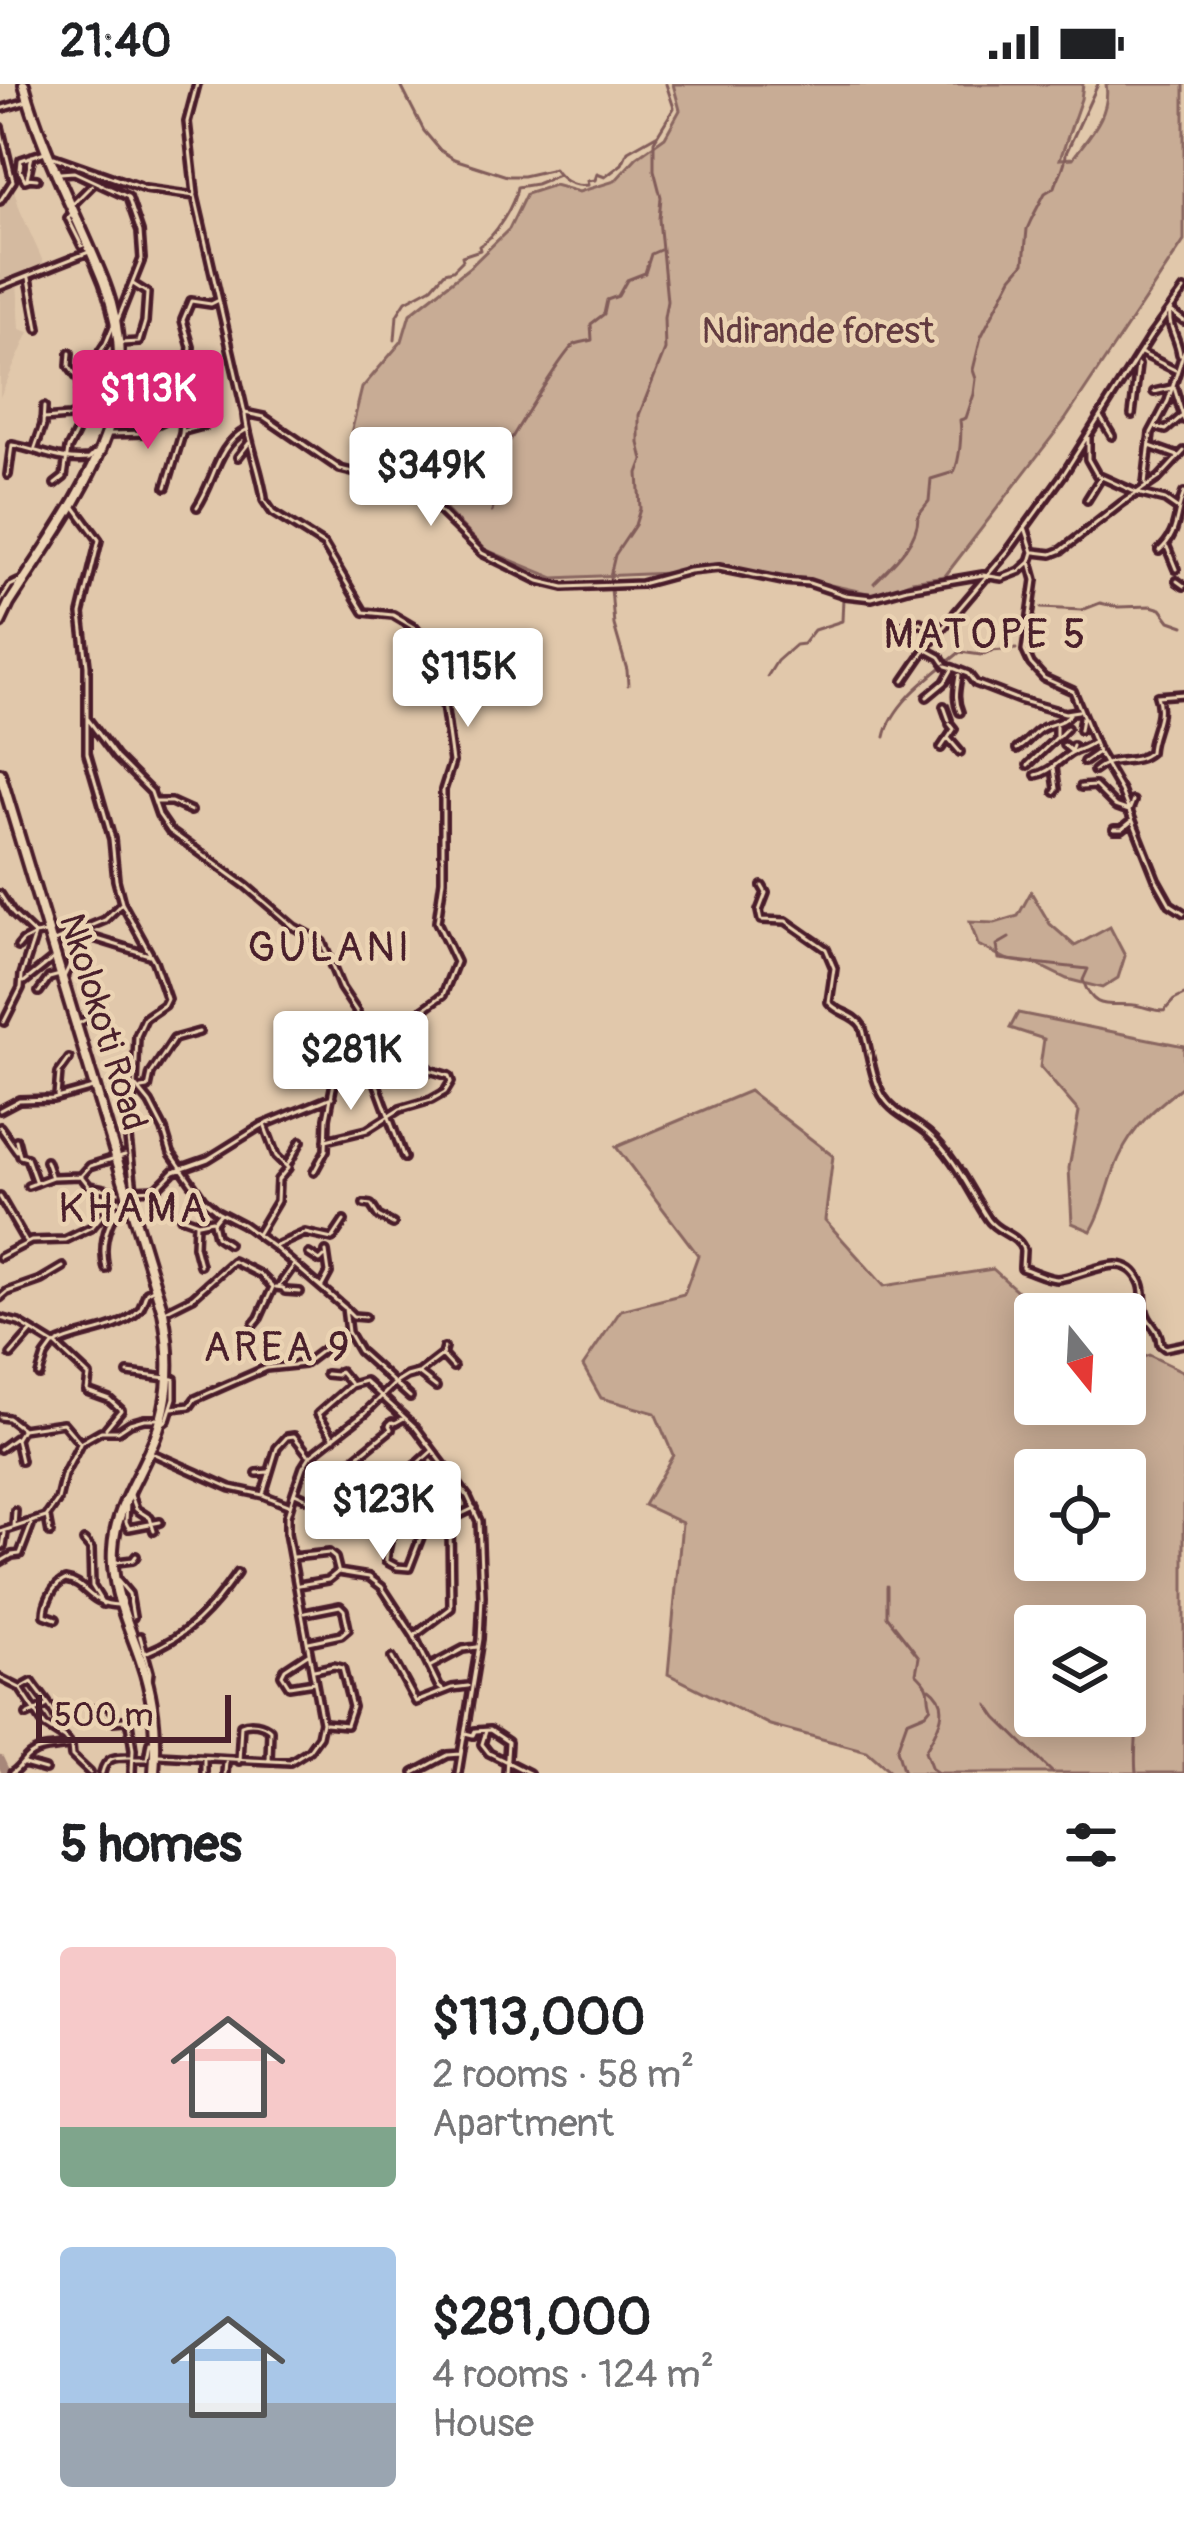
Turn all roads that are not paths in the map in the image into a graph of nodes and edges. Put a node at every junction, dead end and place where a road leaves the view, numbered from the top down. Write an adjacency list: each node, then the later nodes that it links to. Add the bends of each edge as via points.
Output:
1 (24, 84): 3 (main road)
2 (197, 84): 12 (street, via 187,122)
3 (28, 101): 4 (street); 6 (main road)
4 (0, 109)
5 (0, 127): 13 (street, via 13,182)
6 (46, 153): 7 (street); 8 (main road); 12 (street, via 146,189)
7 (33, 155): 9 (street); 9 (street, via 20,161)
8 (55, 174): 11 (street, via 72,171); 14 (main road)
9 (28, 179): 10 (street)
10 (38, 179)
11 (93, 183): 14 (street); 17 (street, via 127,196 134,213 142,254)
12 (196, 196): 20 (street)
13 (0, 201)
14 (71, 211): 15 (main road)
15 (86, 249): 16 (street); 23 (main road)
16 (29, 277): 18 (street); 25 (street)
17 (132, 283): 23 (street); 26 (street, via 147,293 145,322 138,343)
18 (0, 287)
19 (1184, 290): 21 (street)
20 (219, 298): 38 (street); 39 (street, via 191,301 184,314 190,347)
21 (1181, 301): 22 (street)
22 (1170, 310): 24 (street); 28 (street); 30 (street)
23 (115, 321): 26 (main road); 33 (street)
24 (1184, 321)
25 (38, 329)
26 (118, 342): 49 (main road)
27 (1184, 351): 30 (street)
28 (1141, 352): 31 (street); 32 (street)
29 (70, 353): 33 (street)
30 (1180, 359): 32 (street)
31 (1136, 363): 40 (street); 41 (street)
32 (1177, 370): 34 (street)
33 (80, 381): 42 (street, via 75,416)
34 (1173, 387): 35 (street); 43 (street); 44 (street)
35 (1154, 392)
36 (44, 407): 42 (street)
37 (213, 408): 46 (street, via 206,425)
38 (245, 413): 45 (street); 81 (street, via 264,417 343,470 405,485 482,553 564,587 641,584 719,568 872,598)
39 (183, 415): 46 (street); 49 (street, via 146,433)
40 (1100, 416): 48 (street); 50 (street)
41 (1132, 416)
42 (43, 418): 55 (street)
43 (1183, 418): 44 (street, via 1166,430)
44 (1155, 427): 54 (street)
45 (246, 430): 51 (street); 52 (street)
46 (182, 431): 66 (street)
47 (76, 433): 60 (street)
48 (1088, 435): 59 (street); 61 (street)
49 (107, 436): 60 (street, via 89,459); 70 (main road)
50 (1112, 436)
51 (250, 442): 58 (street); 146 (street, via 273,513 324,545 365,613 393,615 415,628 442,682 452,762 443,790 436,922 456,962 443,995)
52 (227, 444): 53 (street); 72 (street)
53 (217, 445)
54 (1148, 446): 57 (street); 65 (street)
55 (35, 450): 60 (street); 62 (street, via 11,446)
56 (1184, 451): 57 (street)
57 (1178, 456): 65 (street)
58 (238, 457)
59 (1072, 459): 61 (street); 73 (street)
60 (65, 461): 64 (street)
61 (1090, 464): 63 (street)
62 (8, 475)
63 (1101, 478): 68 (street); 69 (street)
64 (55, 484)
65 (1145, 486): 68 (street)
66 (166, 488)
67 (1184, 493): 71 (street)
68 (1137, 494): 71 (street); 78 (street, via 1058,552)
69 (1087, 500)
70 (73, 504): 82 (main road); 99 (street, via 99,541 81,618)
71 (1181, 505): 74 (street)
72 (197, 507)
73 (1025, 525): 78 (street); 81 (street)
74 (1176, 530): 75 (street); 76 (street)
75 (1182, 534)
76 (1166, 545): 77 (street); 80 (street)
77 (1160, 551)
78 (1033, 553): 79 (street)
79 (1030, 562): 81 (street, via 1002,578); 98 (street, via 1027,658 1048,681 1073,691)
80 (1176, 569)
81 (990, 574): 88 (street)
82 (23, 581): 85 (street); 86 (main road)
83 (1177, 581): 84 (street)
84 (1184, 586)
85 (0, 602)
86 (0, 623)
87 (902, 626): 88 (street, via 909,631 922,622)
88 (939, 633): 89 (street)
89 (926, 650): 90 (street); 92 (street)
90 (948, 666): 94 (street, via 945,682); 97 (street, via 975,683)
91 (958, 675): 96 (street)
92 (904, 681)
93 (1184, 694): 113 (street, via 1156,696 1160,713 1144,758)
94 (927, 698)
95 (944, 706): 103 (street, via 954,729)
96 (959, 712)
97 (1071, 712): 98 (street); 100 (street)
98 (1081, 713): 102 (street); 105 (street)
99 (86, 717): 122 (street); 129 (street, via 86,753)
100 (1057, 724): 104 (street); 109 (street)
101 (1067, 728): 104 (street)
102 (1081, 730)
103 (948, 738): 107 (street); 111 (street, via 958,751)
104 (1056, 738): 114 (street)
105 (1094, 742): 108 (street); 110 (street)
106 (1064, 745): 108 (street)
107 (941, 748)
108 (1072, 748): 115 (street)
109 (1017, 749)
110 (1099, 752): 112 (street); 113 (street)
111 (952, 754)
112 (1084, 762)
113 (1104, 763): 116 (street); 124 (street)
114 (1028, 765)
115 (1054, 766): 118 (street); 120 (street)
116 (1094, 771)
117 (0, 773): 132 (main road, Nkolokoti Road)
118 (1036, 775)
119 (1081, 787): 124 (street, via 1095,786)
120 (1055, 792)
121 (1133, 801): 124 (street)
122 (154, 802): 123 (street); 143 (street, via 170,831 322,942)
123 (191, 811)
124 (1129, 811): 125 (street)
125 (1133, 820): 126 (street); 130 (street, via 1165,898)
126 (1114, 829)
127 (762, 886): 208 (street, via 761,920 786,921 826,949 834,968 829,1002 859,1020 882,1095 946,1153 991,1223 1021,1246 1022,1268 1055,1279 1128,1267 1142,1285 1160,1344)
128 (0, 894): 131 (street)
129 (122, 903): 132 (street, via 105,920); 135 (street)
130 (1184, 913)
131 (35, 935): 132 (street); 133 (street); 138 (street)
132 (53, 938): 135 (street, via 66,944 88,936); 136 (main road, Nkolokoti Road)
133 (18, 947)
134 (74, 956): 137 (street)
135 (151, 956): 151 (street, via 167,999 140,1028)
136 (56, 957): 137 (main road, Nkolokoti Road); 138 (street)
137 (62, 976): 139 (street); 142 (main road, Nkolokoti Road)
138 (21, 988): 141 (street)
139 (39, 992)
140 (101, 1005): 142 (street)
141 (4, 1022)
142 (76, 1025): 150 (main road, Nkolokoti Road)
143 (359, 1027): 145 (street); 147 (street)
144 (199, 1031): 151 (street, via 174,1039 148,1088)
145 (332, 1035)
146 (390, 1041): 147 (street); 155 (street, via 451,1082 440,1096)
147 (375, 1054): 148 (street)
148 (368, 1058): 152 (street, via 338,1074); 155 (street)
149 (69, 1059): 153 (street, via 59,1072)
150 (95, 1088): 153 (street); 164 (main road, Nkolokoti Road)
151 (138, 1088): 163 (street); 168 (street)
152 (332, 1097): 156 (street); 160 (street)
153 (58, 1098): 154 (street)
154 (0, 1110)
155 (388, 1116): 160 (street); 165 (street)
156 (264, 1124): 167 (street); 168 (street)
157 (0, 1127): 158 (street)
158 (3, 1137): 162 (street)
159 (16, 1140): 162 (street)
160 (326, 1140): 169 (street)
161 (301, 1141): 167 (street)
162 (18, 1152): 173 (street)
163 (129, 1154): 164 (street); 172 (street)
164 (116, 1156): 171 (street); 172 (main road, Nkolokoti Road)
165 (404, 1158)
166 (46, 1161): 170 (street)
167 (288, 1166): 186 (street)
168 (183, 1168): 172 (street, via 153,1190 136,1191); 180 (street)
169 (314, 1172)
170 (50, 1174): 171 (street); 173 (street)
171 (81, 1176): 175 (street, via 89,1186)
172 (128, 1180): 177 (main road, Nkolokoti Road)
173 (38, 1184): 174 (street)
174 (28, 1186)
175 (118, 1192)
176 (0, 1197): 187 (street)
177 (130, 1204): 179 (street); 197 (main road, Nkolokoti Road)
178 (364, 1204): 185 (street)
179 (116, 1210): 187 (street, via 65,1240); 195 (street, via 104,1240)
180 (220, 1213): 182 (street); 186 (street)
181 (182, 1216): 184 (street)
182 (214, 1220): 184 (street); 188 (street)
183 (344, 1221): 189 (street, via 332,1239 305,1233)
184 (196, 1223): 193 (street)
185 (393, 1224)
186 (258, 1234): 189 (street)
187 (26, 1242): 191 (street)
188 (228, 1244)
189 (274, 1247): 192 (street)
190 (309, 1254): 198 (street, via 320,1261 326,1254)
191 (0, 1257)
192 (295, 1264): 196 (street); 198 (street)
193 (200, 1265)
194 (63, 1267): 200 (street)
195 (106, 1269)
196 (274, 1287): 199 (street); 202 (street, via 233,1261); 205 (street)
197 (156, 1288): 202 (main road, Nkolokoti Road); 209 (street, via 140,1310)
198 (321, 1288): 201 (street)
199 (300, 1292)
200 (1, 1294)
201 (345, 1308): 203 (street); 207 (street)
202 (163, 1312): 216 (main road, Nkolokoti Road)
203 (365, 1316)
204 (0, 1318): 206 (street)
205 (254, 1324)
206 (33, 1330): 209 (street); 210 (street)
207 (349, 1332): 217 (street); 222 (street, via 304,1364 266,1368)
208 (1184, 1344)
209 (55, 1345): 215 (street); 227 (street, via 89,1376 88,1392 121,1410)
210 (11, 1355)
211 (453, 1366): 213 (street, via 443,1351)
212 (128, 1373): 216 (street)
213 (418, 1373): 217 (street); 219 (street)
214 (326, 1374): 218 (street, via 340,1371)
215 (39, 1375)
216 (169, 1377): 222 (street); 225 (main road, Nkolokoti Road)
217 (394, 1384): 220 (street); 221 (street)
218 (351, 1385): 220 (street, via 365,1381); 229 (street, via 318,1414)
219 (436, 1387)
220 (382, 1396): 224 (street); 229 (street)
221 (410, 1397)
222 (172, 1408): 225 (street)
223 (0, 1417): 226 (street)
224 (406, 1417): 232 (street); 240 (street, via 329,1474 315,1501)
225 (161, 1421): 227 (street); 233 (main road, Nkolokoti Road)
226 (22, 1429): 228 (street); 230 (street, via 63,1423)
227 (104, 1431): 230 (street)
228 (17, 1437): 231 (street); 235 (street)
229 (334, 1438): 234 (street)
230 (80, 1443): 247 (street)
231 (0, 1449)
232 (433, 1450): 238 (street, via 412,1467); 244 (street)
233 (149, 1452): 239 (main road, Nkolokoti Road); 241 (street)
234 (310, 1456): 236 (street, via 291,1436); 240 (street)
235 (21, 1461)
236 (270, 1472): 237 (street); 241 (street)
237 (257, 1473)
238 (418, 1478): 246 (street); 246 (street, via 386,1561 409,1568 427,1522)
239 (130, 1487): 242 (main road, Nkolokoti Road); 250 (street, via 136,1509)
240 (294, 1492): 243 (street)
241 (263, 1496): 243 (street)
242 (124, 1499): 250 (street, via 129,1528); 261 (main road, Nkolokoti Road)
243 (290, 1506): 259 (street)
244 (474, 1508): 248 (street); 275 (street)
245 (15, 1511): 252 (street)
246 (442, 1511): 248 (street)
247 (46, 1516): 251 (street); 255 (street)
248 (450, 1520): 273 (street, via 451,1609)
249 (160, 1522): 250 (street)
250 (152, 1523): 253 (street)
251 (32, 1524): 252 (street); 260 (street, via 20,1554)
252 (14, 1529): 254 (street)
253 (154, 1531)
254 (3, 1532): 257 (street)
255 (50, 1533)
256 (84, 1540): 267 (street, via 92,1586)
257 (0, 1546)
258 (136, 1556): 261 (street)
259 (291, 1557): 262 (street, via 329,1553); 264 (street)
260 (0, 1562)
261 (113, 1571): 266 (street); 268 (main road, Nkolokoti Road)
262 (338, 1572): 264 (street); 273 (street, via 379,1584)
263 (237, 1573): 276 (street, via 186,1633)
264 (298, 1585): 269 (street)
265 (135, 1589): 266 (street)
266 (125, 1591): 270 (street)
267 (104, 1604): 268 (street); 271 (street, via 74,1581 61,1581 44,1613)
268 (120, 1605): 282 (main road, Nkolokoti Road)
269 (303, 1613): 274 (street); 274 (street, via 340,1606 348,1622 341,1635)
270 (133, 1618)
271 (56, 1619)
272 (140, 1636): 276 (street)
273 (414, 1636): 279 (street)
274 (309, 1642): 277 (street)
275 (479, 1647): 279 (street); 284 (street)
276 (145, 1653): 282 (street)
277 (310, 1654): 280 (street); 283 (street, via 282,1673 289,1686)
278 (392, 1658): 286 (street, via 416,1702)
279 (429, 1667): 286 (street)
280 (313, 1671): 283 (street); 291 (street, via 342,1668 352,1707 346,1725)
281 (0, 1678): 285 (street)
282 (147, 1681): 295 (main road, Nkolokoti Road)
283 (314, 1682): 291 (street)
284 (472, 1687): 286 (street); 294 (street)
285 (20, 1689): 287 (street, via 32,1682); 289 (street)
286 (445, 1691)
287 (47, 1706): 289 (street); 293 (street)
288 (92, 1709): 300 (street, via 127,1720)
289 (35, 1712): 290 (street); 293 (street)
290 (27, 1715)
291 (322, 1722): 304 (street, via 304,1756)
292 (486, 1731): 294 (street); 305 (street, via 482,1744); 305 (street, via 508,1742)
293 (58, 1732): 296 (street)
294 (464, 1733): 297 (street)
295 (156, 1736): 298 (main road, Nkolokoti Road); 300 (street, via 147,1759)
296 (70, 1745): 299 (street); 306 (street, via 37,1750)
297 (461, 1754): 316 (street); 317 (street)
298 (156, 1755): 301 (street); 313 (main road, Nkolokoti Road)
299 (72, 1756): 307 (street); 310 (street)
300 (133, 1758): 311 (street, via 109,1759); 312 (street)
301 (204, 1758): 302 (street); 314 (street)
302 (226, 1760): 303 (street); 315 (street)
303 (239, 1761): 304 (street); 304 (street, via 248,1723 270,1730)
304 (269, 1762)
305 (507, 1762): 318 (street); 319 (street)
306 (23, 1763): 308 (street); 309 (street)
307 (70, 1764)
308 (46, 1770)
309 (12, 1773)
310 (89, 1773)
311 (102, 1773)
312 (132, 1773)
313 (154, 1773)
314 (204, 1773)
315 (225, 1773)
316 (414, 1773)
317 (458, 1773)
318 (506, 1773)
319 (530, 1773)

